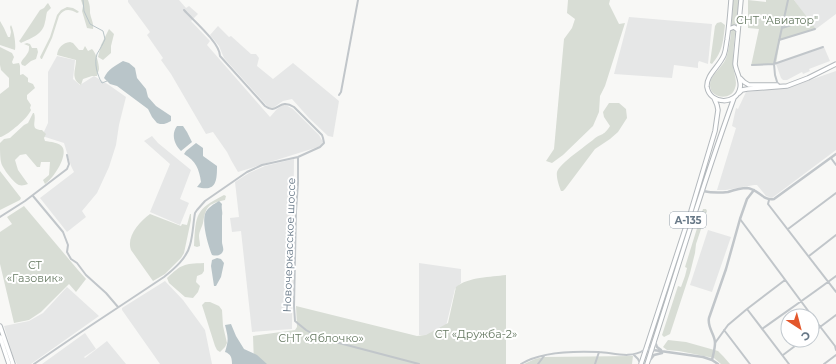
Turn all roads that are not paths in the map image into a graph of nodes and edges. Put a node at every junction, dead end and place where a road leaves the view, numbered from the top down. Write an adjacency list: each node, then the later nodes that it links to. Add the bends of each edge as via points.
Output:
1 (358, 0): 20 (street)
2 (731, 0): 8 (main road)
3 (741, 0): 10 (main road)
4 (788, 0): 7 (street)
5 (184, 10): 25 (street, via 213,40 220,56 265,106 272,110 289,104 322,135 322,146)
6 (807, 20): 7 (street)
7 (782, 28): 11 (street)
8 (728, 29): 10 (main road, via 734,27); 21 (main road, via 722,61 707,82 708,90)
9 (815, 29): 11 (street)
10 (738, 30): 16 (main road, via 735,64)
11 (779, 40): 13 (street)
12 (824, 47): 13 (street)
13 (774, 64): 15 (street); 18 (street)
14 (836, 64): 17 (main road)
15 (752, 65)
16 (739, 77): 18 (main road, via 749,85); 19 (main road, via 741,84)
17 (796, 83): 18 (main road); 19 (main road, via 747,89)
18 (778, 85)
19 (738, 93): 22 (main road)
20 (339, 95)
21 (714, 98): 22 (main road, via 719,101); 49 (main road, А-135, via 718,110 716,131)
22 (734, 98): 29 (main road, А-135)
23 (836, 154): 26 (street)
24 (67, 155): 31 (street, via 67,169)
25 (298, 157): 43 (street, via 262,165 247,172 205,201 196,212 190,245 183,259 164,277); 70 (street, Новочеркасское шоссе, via 295,321 320,338)
26 (830, 157): 27 (street); 32 (street, via 777,197)
27 (836, 165)
28 (754, 190): 29 (street, via 747,188 715,193); 32 (street); 34 (street, via 747,199)
29 (703, 191): 53 (main road, А-135)
30 (836, 193): 35 (street)
31 (33, 196): 33 (street); 43 (street, via 63,232 71,259)
32 (769, 200): 35 (street, via 768,204)
33 (0, 217)
34 (740, 219): 39 (street); 54 (street, via 708,322)
35 (788, 229): 37 (street)
36 (836, 235): 37 (street)
37 (809, 256): 40 (street)
38 (836, 276): 40 (street)
39 (785, 280): 42 (street); 45 (street)
40 (828, 282): 41 (street); 42 (street)
41 (836, 292)
42 (801, 302): 44 (street); 50 (street)
43 (118, 307): 69 (street)
44 (806, 308)
45 (747, 309): 50 (street); 51 (street)
46 (836, 316): 48 (street)
47 (0, 326): 68 (main road)
48 (820, 327): 58 (street)
49 (653, 328): 56 (main road, А-135); 57 (main road, via 649,347)
50 (762, 329): 63 (street)
51 (724, 330): 54 (street); 77 (street)
52 (0, 337): 67 (main road)
53 (656, 338): 57 (main road, А-135); 60 (street, via 657,347)
54 (715, 343): 65 (street)
55 (792, 348): 63 (street)
56 (646, 349): 57 (street); 62 (street); 74 (main road, А-135)
57 (652, 350): 60 (street); 75 (main road, А-135)
58 (836, 350)
59 (599, 352): 61 (street); 62 (street); 73 (street)
60 (666, 352): 65 (street); 75 (street, via 654,355)
61 (545, 355): 71 (street); 72 (street)
62 (634, 355): 74 (street)
63 (782, 355): 78 (street)
64 (836, 355): 66 (street)
65 (712, 360): 76 (street)
66 (828, 363): 79 (street)
67 (9, 364)
68 (13, 364)
69 (34, 364)
70 (420, 364)
71 (521, 364)
72 (538, 364)
73 (595, 364)
74 (641, 364)
75 (647, 364)
76 (718, 364)
77 (750, 364)
78 (789, 364)
79 (824, 364)

